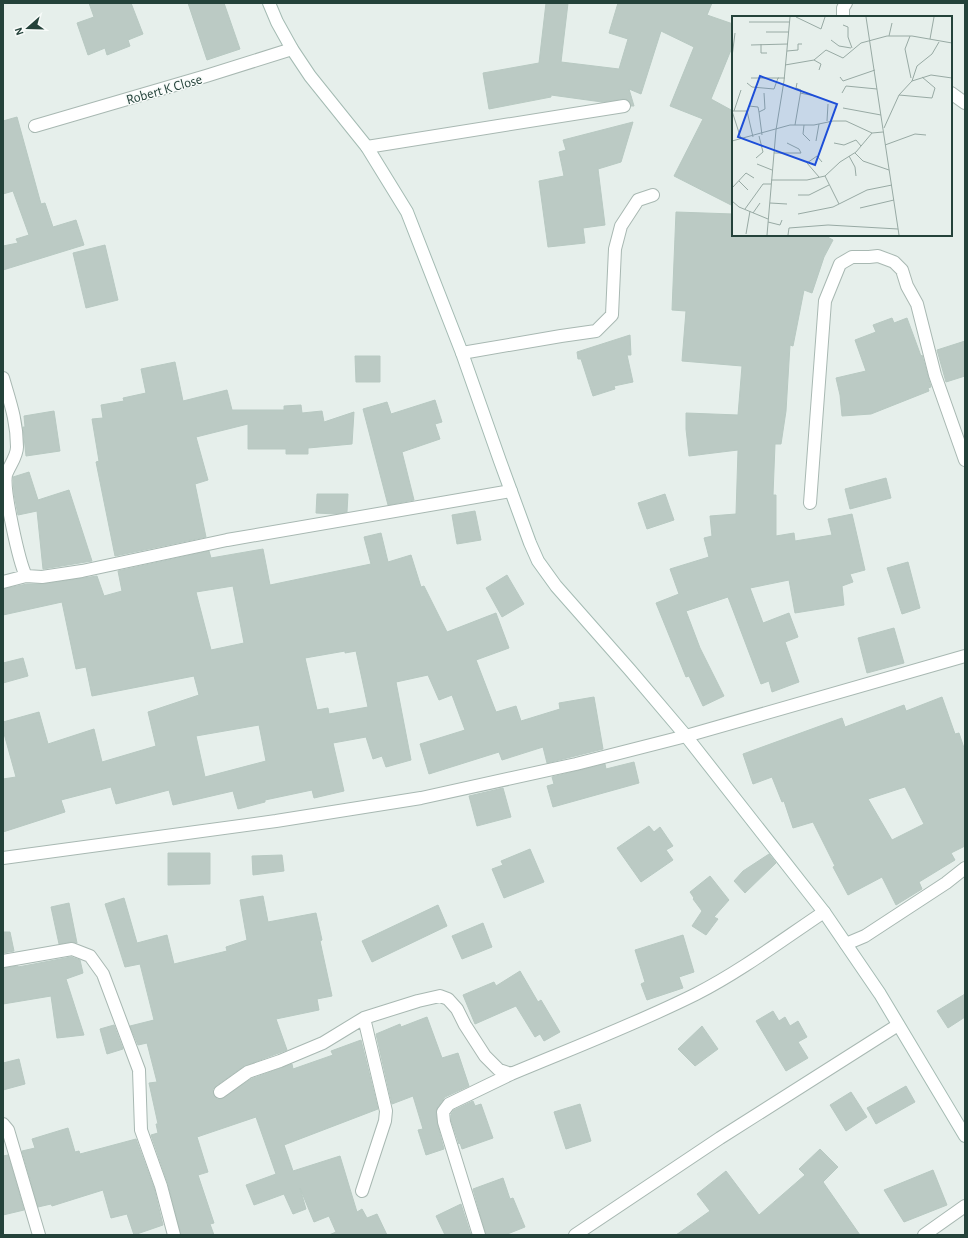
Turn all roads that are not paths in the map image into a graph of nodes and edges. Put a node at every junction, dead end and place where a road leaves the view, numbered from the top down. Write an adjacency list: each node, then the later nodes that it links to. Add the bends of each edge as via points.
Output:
1 (269, 3): 4 (street)
2 (846, 3): 3 (street, via 843,8)
3 (844, 16)
4 (292, 49): 8 (street, Robert K Close); 9 (street, via 310,76)
5 (952, 94): 6 (street)
6 (965, 103)
7 (624, 106): 9 (street)
8 (35, 126)
9 (367, 147): 11 (street, via 407,212)
10 (653, 195): 11 (street, via 638,200 621,226 615,248 612,315 596,331)
11 (462, 354): 14 (street)
12 (3, 378): 16 (street, via 15,420 17,449 6,475 5,487 17,549)
13 (965, 460): 15 (street, via 935,375 917,304 902,270 894,262 878,256 852,257 840,264 825,301)
14 (511, 491): 16 (street, via 227,540 75,572 42,577); 19 (street, via 538,561 551,580)
15 (810, 503)
16 (26, 576): 17 (street)
17 (3, 582)
18 (965, 656): 19 (street)
19 (686, 736): 20 (street, via 576,764 421,798 276,821); 22 (street)
20 (3, 858)
21 (965, 868): 23 (street, via 865,936)
22 (824, 912): 23 (street); 27 (street, via 738,971 696,994)
23 (846, 944): 26 (street)
24 (3, 961): 34 (street, via 72,949 90,956 103,974 139,1070 141,1130)
25 (364, 1018): 27 (street, via 418,1001 440,996 448,998 457,1008 485,1056 499,1070); 28 (street, via 323,1043 248,1072); 31 (street, via 386,1111)
26 (898, 1025): 30 (street); 36 (street, via 713,1142)
27 (511, 1074): 35 (street, via 449,1104 443,1112)
28 (220, 1092)
29 (3, 1124): 33 (street, via 8,1130)
30 (965, 1136)
31 (362, 1191)
32 (965, 1206): 37 (street)
33 (39, 1235)
34 (174, 1235)
35 (479, 1235)
36 (575, 1235)
37 (924, 1235)

